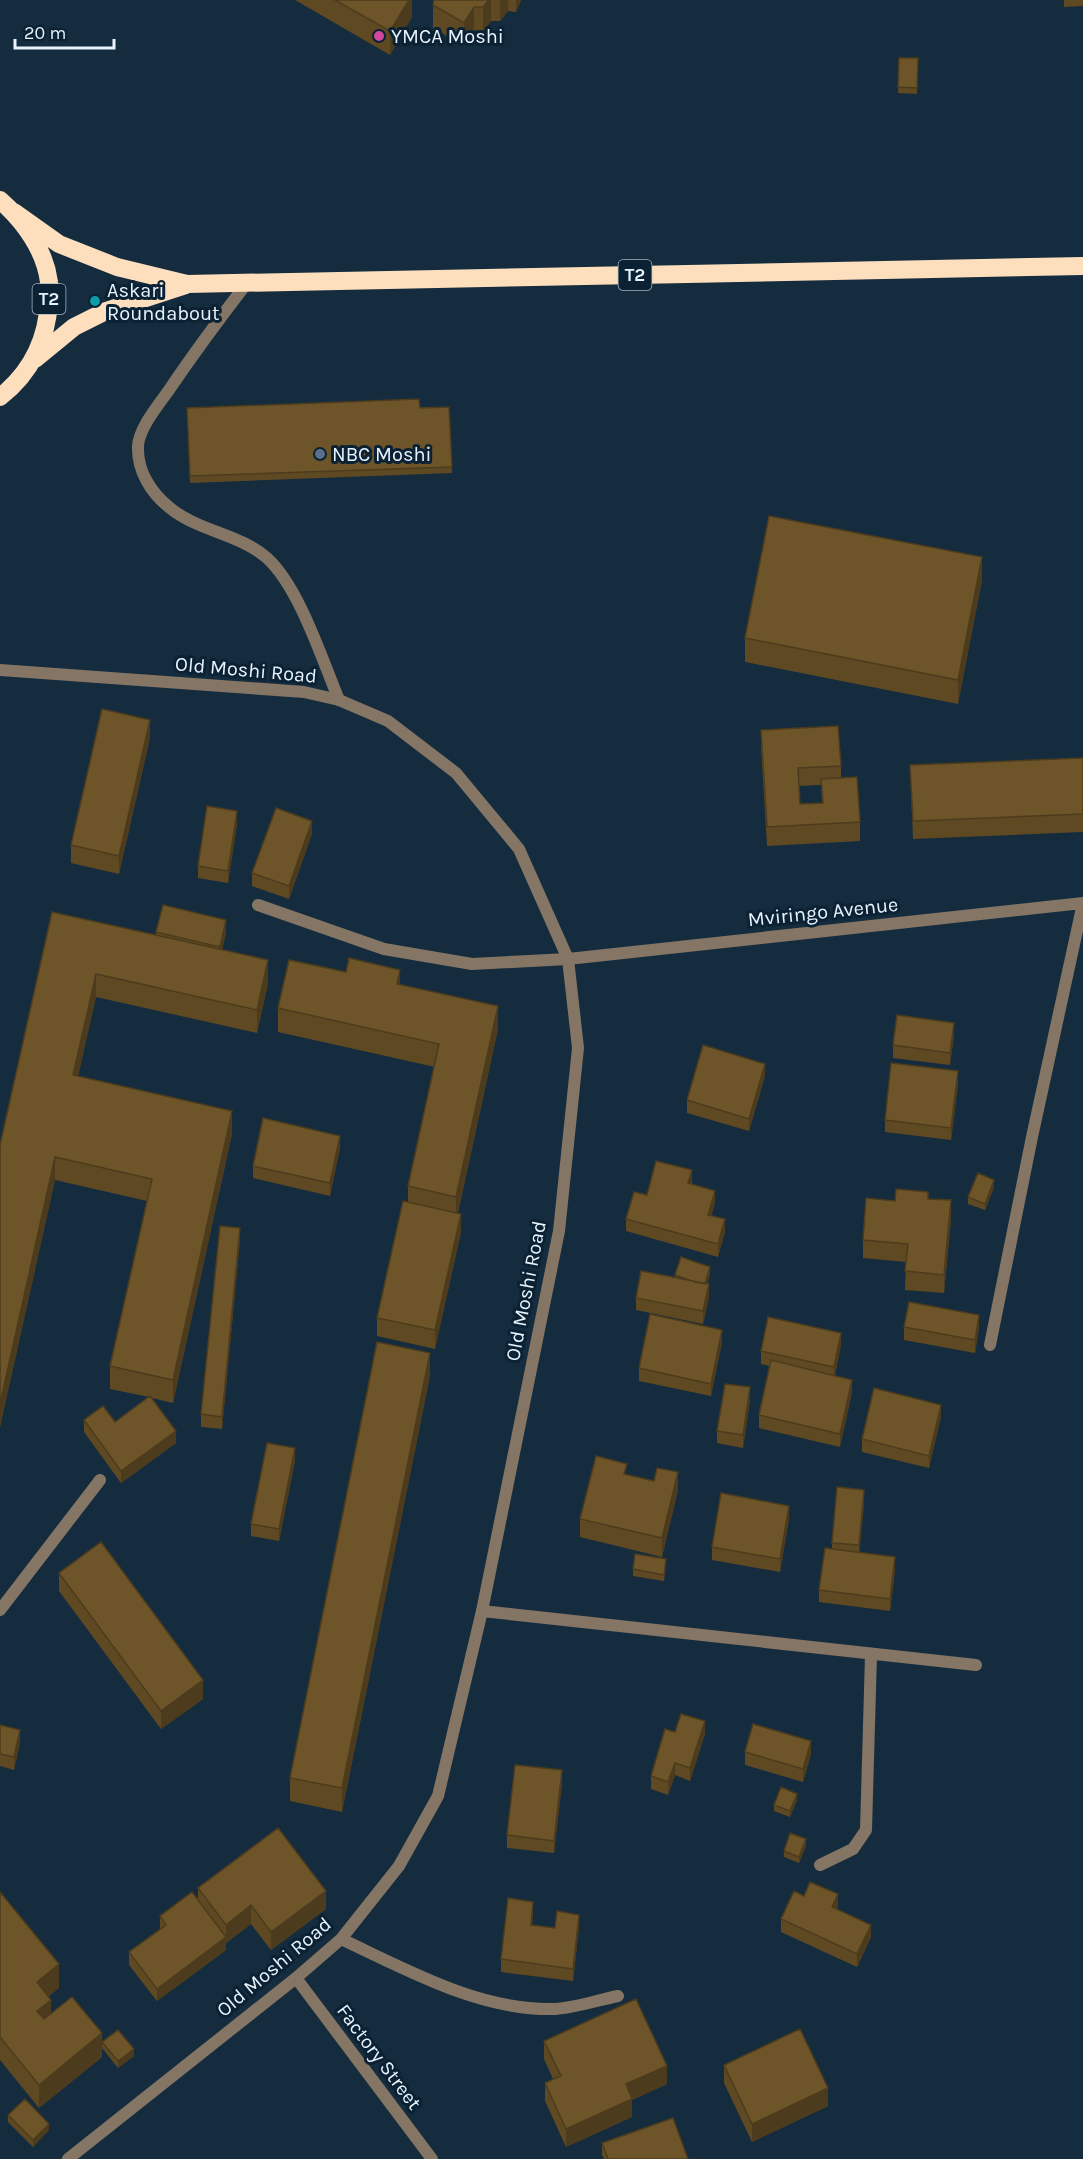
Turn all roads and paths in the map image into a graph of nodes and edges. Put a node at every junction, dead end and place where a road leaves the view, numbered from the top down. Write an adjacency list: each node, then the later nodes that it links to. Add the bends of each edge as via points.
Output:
1 (0, 200): 2 (highway, T2)
2 (14, 212): 5 (highway, T2, via 59,244 117,267); 6 (highway, T2, via 37,245 49,283 48,322)
3 (1083, 266): 4 (highway, T2)
4 (247, 283): 5 (highway, T2); 9 (street, via 148,419 138,445 143,477 171,509 250,546 279,572 307,622)
5 (187, 284): 6 (highway, T2, via 106,311 74,327)
6 (34, 360): 7 (highway, T2)
7 (0, 397)
8 (0, 670): 9 (street, Old Moshi Road, via 303,692)
9 (339, 700): 12 (street, Old Moshi Road, via 388,721 456,773 519,849)
10 (1083, 903): 12 (street, Mviringo Avenue); 13 (street)
11 (258, 905): 12 (street, Mviringo Avenue, via 384,948 472,964)
12 (568, 959): 16 (street, Old Moshi Road, via 578,1048 559,1231)
13 (990, 1345)
14 (100, 1480): 15 (street)
15 (0, 1610)
16 (482, 1611): 17 (street); 20 (street, Old Moshi Road, via 438,1796 399,1866)
17 (871, 1655): 18 (street); 19 (street, via 866,1830 853,1849)
18 (976, 1665)
19 (820, 1864)
20 (341, 1939): 21 (street, Old Moshi Road); 22 (street, via 432,1980 497,2003 527,2009 558,2009)
21 (296, 1978): 23 (street, Old Moshi Road); 24 (street, Factory Street)
22 (618, 1996)
23 (68, 2159)
24 (432, 2159)

